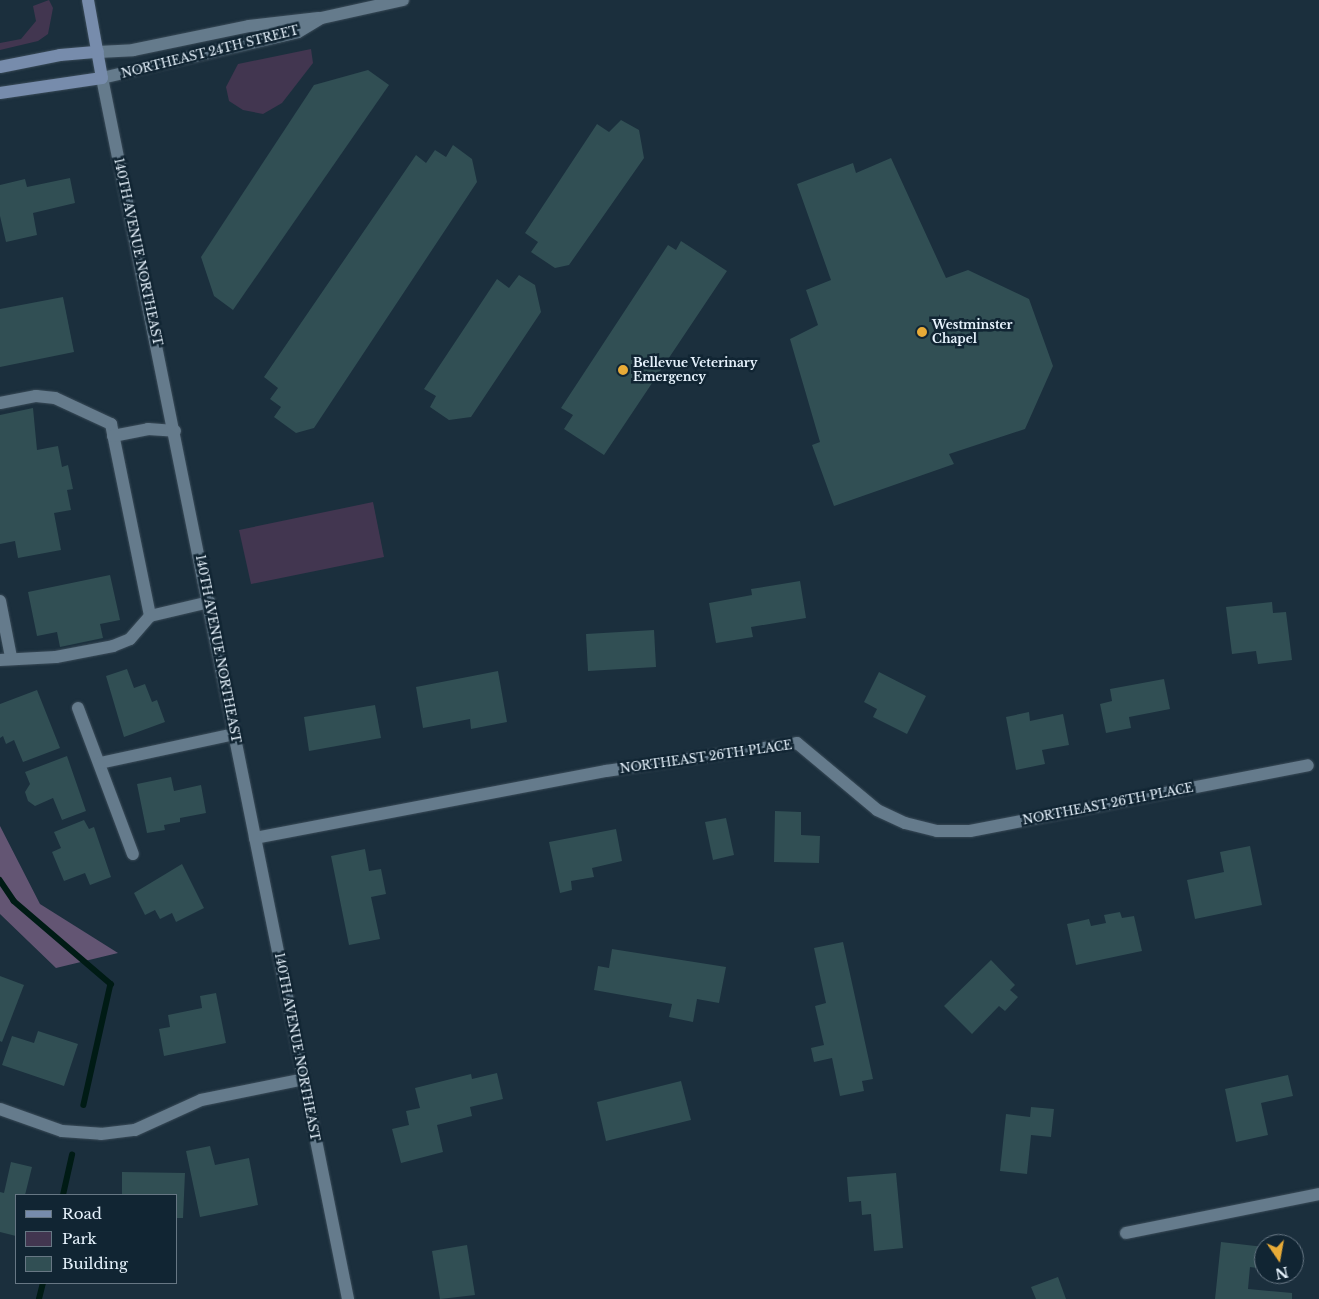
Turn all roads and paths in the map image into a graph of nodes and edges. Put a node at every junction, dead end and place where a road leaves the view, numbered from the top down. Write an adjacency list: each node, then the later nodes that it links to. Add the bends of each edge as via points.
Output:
1 (88, 0): 4 (main road, 140TH AVENUE NORTHEAST)
2 (402, 0): 3 (street, NORTHEAST 24TH STREET)
3 (321, 18): 4 (street, via 249,26 133,50); 6 (street, NORTHEAST 24TH STREET, via 298,32)
4 (98, 52): 5 (main road); 6 (main road, 140TH AVENUE NORTHEAST)
5 (0, 67)
6 (102, 78): 7 (main road); 9 (street, 140TH AVENUE NORTHEAST)
7 (0, 93)
8 (0, 403): 10 (street, via 36,396 55,398 111,424)
9 (175, 431): 10 (street, via 148,429); 12 (street, 140TH AVENUE NORTHEAST)
10 (113, 436): 13 (street)
11 (0, 601): 14 (street)
12 (209, 602): 13 (street); 16 (street, 140TH AVENUE NORTHEAST)
13 (150, 616): 14 (street, via 130,639 114,646 56,658)
14 (6, 659)
15 (78, 708): 17 (street)
16 (234, 734): 17 (street); 19 (street, 140TH AVENUE NORTHEAST)
17 (100, 763): 20 (street)
18 (1308, 766): 19 (street, NORTHEAST 26TH PLACE, via 970,831 937,831 905,823 877,810 797,743 606,771)
19 (255, 838): 21 (street, 140TH AVENUE NORTHEAST)
20 (133, 854)
21 (304, 1079): 22 (street, via 202,1100 135,1130 101,1134 62,1131); 25 (street, 140TH AVENUE NORTHEAST)
22 (0, 1109)
23 (1319, 1194): 24 (street)
24 (1126, 1233)
25 (348, 1299)

